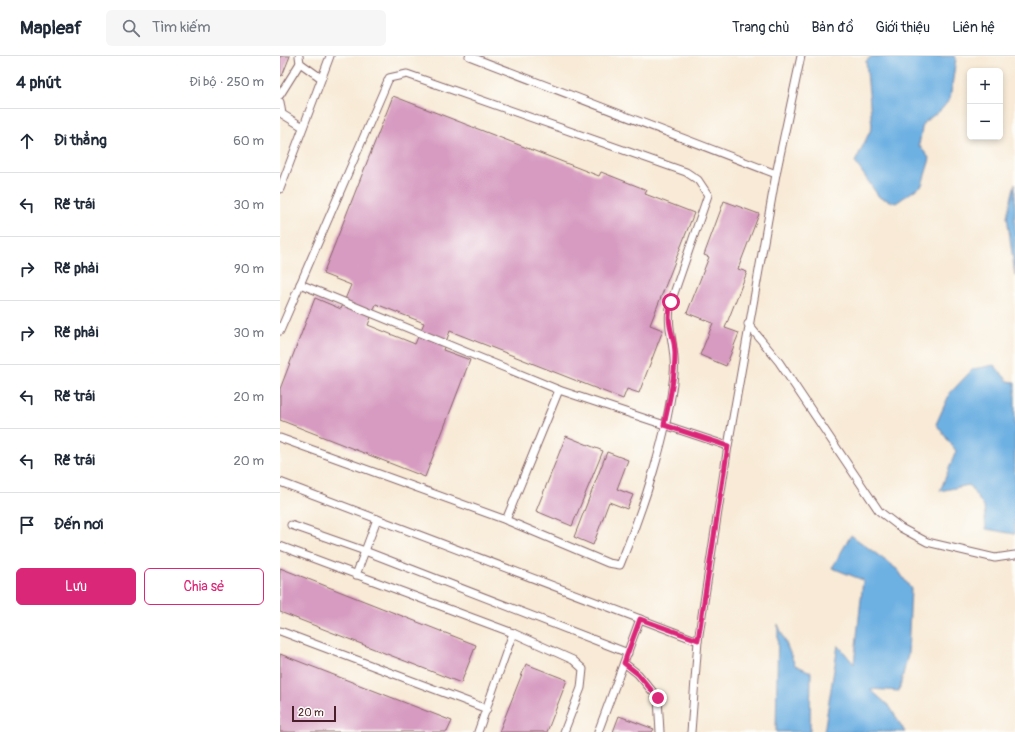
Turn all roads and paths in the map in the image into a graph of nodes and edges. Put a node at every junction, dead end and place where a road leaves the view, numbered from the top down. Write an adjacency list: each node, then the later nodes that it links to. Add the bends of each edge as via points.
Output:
1 (330, 56): 5 (lane)
2 (469, 56): 9 (lane)
3 (800, 56): 9 (lane)
4 (299, 59): 5 (lane); 6 (lane)
5 (321, 78): 8 (lane)
6 (280, 95)
7 (280, 102): 8 (lane, via 282,114)
8 (303, 127): 10 (lane)
9 (776, 174): 12 (lane)
10 (280, 189)
11 (300, 284): 13 (lane); 14 (lane); 15 (lane, via 388,78 397,75 408,74 686,172 698,180 708,195 668,316 675,360)
12 (748, 324): 17 (lane); 24 (lane, via 779,362 880,510 901,528 927,542 995,558)
13 (280, 332)
14 (559, 390): 15 (lane); 20 (lane)
15 (664, 425): 17 (lane); 20 (lane, via 650,480 620,565 608,563)
16 (280, 438): 20 (lane)
17 (728, 446): 29 (lane)
18 (280, 482): 19 (lane)
19 (377, 519): 23 (lane); 26 (lane)
20 (506, 520)
21 (291, 525): 23 (lane)
22 (280, 546): 25 (lane)
23 (365, 551): 25 (lane); 30 (lane)
24 (1015, 555)
25 (356, 575): 28 (lane)
26 (640, 619): 29 (lane); 30 (lane)
27 (280, 631): 32 (lane)
28 (513, 633): 32 (lane); 34 (lane, via 572,660 583,669 581,688)
29 (698, 640): 37 (lane)
30 (628, 653): 31 (lane)
31 (624, 663): 35 (lane); 36 (lane, via 638,674 658,698)
32 (487, 709): 33 (lane)
33 (478, 732)
34 (564, 732)
35 (598, 732)
36 (660, 732)
37 (691, 732)

